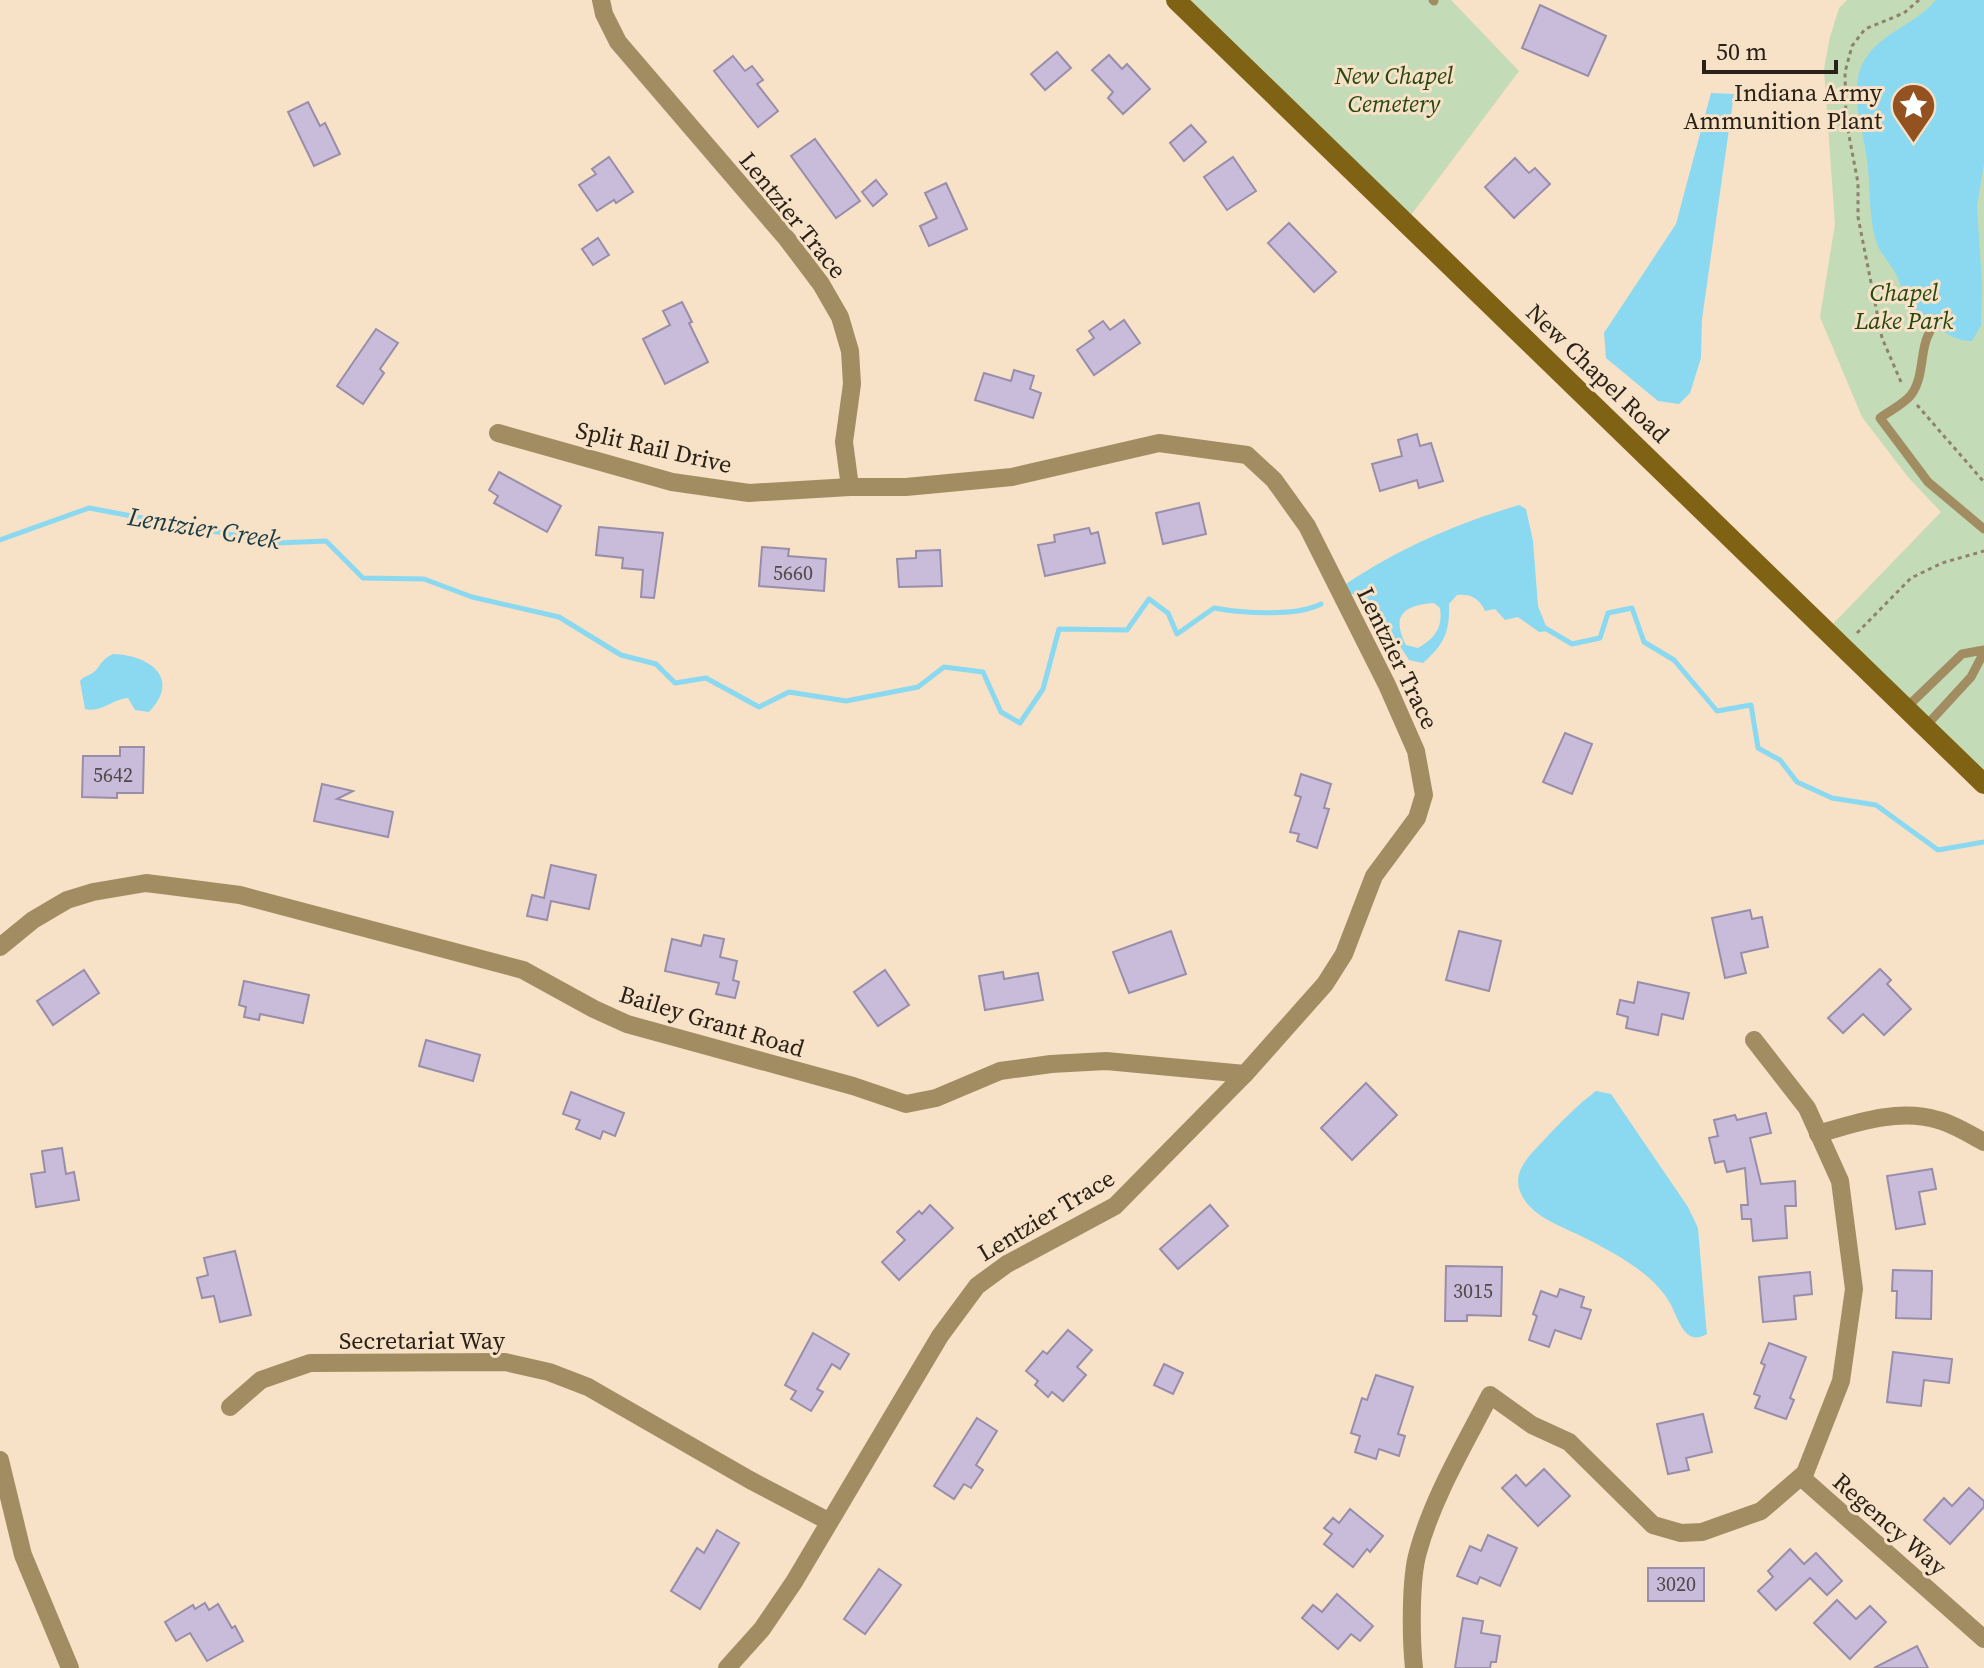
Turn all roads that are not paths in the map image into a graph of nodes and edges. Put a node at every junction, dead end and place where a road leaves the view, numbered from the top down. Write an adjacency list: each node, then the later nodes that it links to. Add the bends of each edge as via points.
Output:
1 (601, 0): 5 (street, Lentzier Trace, via 618,42 787,239 840,317 851,362 844,442)
2 (1176, 0): 8 (street, New Chapel Road)
3 (1933, 327): 6 (lane, via 1911,397 1880,418 1928,482)
4 (498, 433): 5 (street, Split Rail Drive, via 672,482 749,493)
5 (850, 487): 13 (street, Lentzier Trace, via 1012,477 1159,443 1247,455 1274,480 1307,526 1416,751 1424,795 1417,818 1374,876 1344,954 1325,984)
6 (1984, 529)
7 (1984, 651): 8 (lane, via 1962,654); 9 (lane, via 1971,677)
8 (1906, 708): 9 (street, New Chapel Road)
9 (1925, 727): 10 (street, New Chapel Road)
10 (1984, 784)
11 (0, 947): 13 (street, Bailey Grant Road, via 67,900 146,883 240,895 523,970 627,1024 906,1104 936,1098 1000,1071 1051,1064 1106,1061)
12 (1754, 1040): 14 (street, via 1807,1108)
13 (1245, 1074): 19 (street, Lentzier Trace, via 1115,1206 977,1286 940,1336)
14 (1818, 1134): 15 (street, via 1880,1117 1918,1117 1936,1119); 18 (street, via 1840,1181 1854,1289 1841,1381)
15 (1984, 1142)
16 (230, 1407): 19 (street, Secretariat Way, via 261,1380 310,1363 505,1362 588,1387)
17 (0, 1460): 21 (street, via 23,1555)
18 (1801, 1477): 20 (street, Regency Way); 23 (street, via 1761,1511 1702,1532 1681,1533 1653,1525 1569,1442 1532,1425 1490,1395 1433,1508 1417,1555)
19 (828, 1521): 22 (street, Lentzier Trace, via 762,1629)
20 (1984, 1639)
21 (70, 1668)
22 (727, 1668)
23 (1414, 1668)

